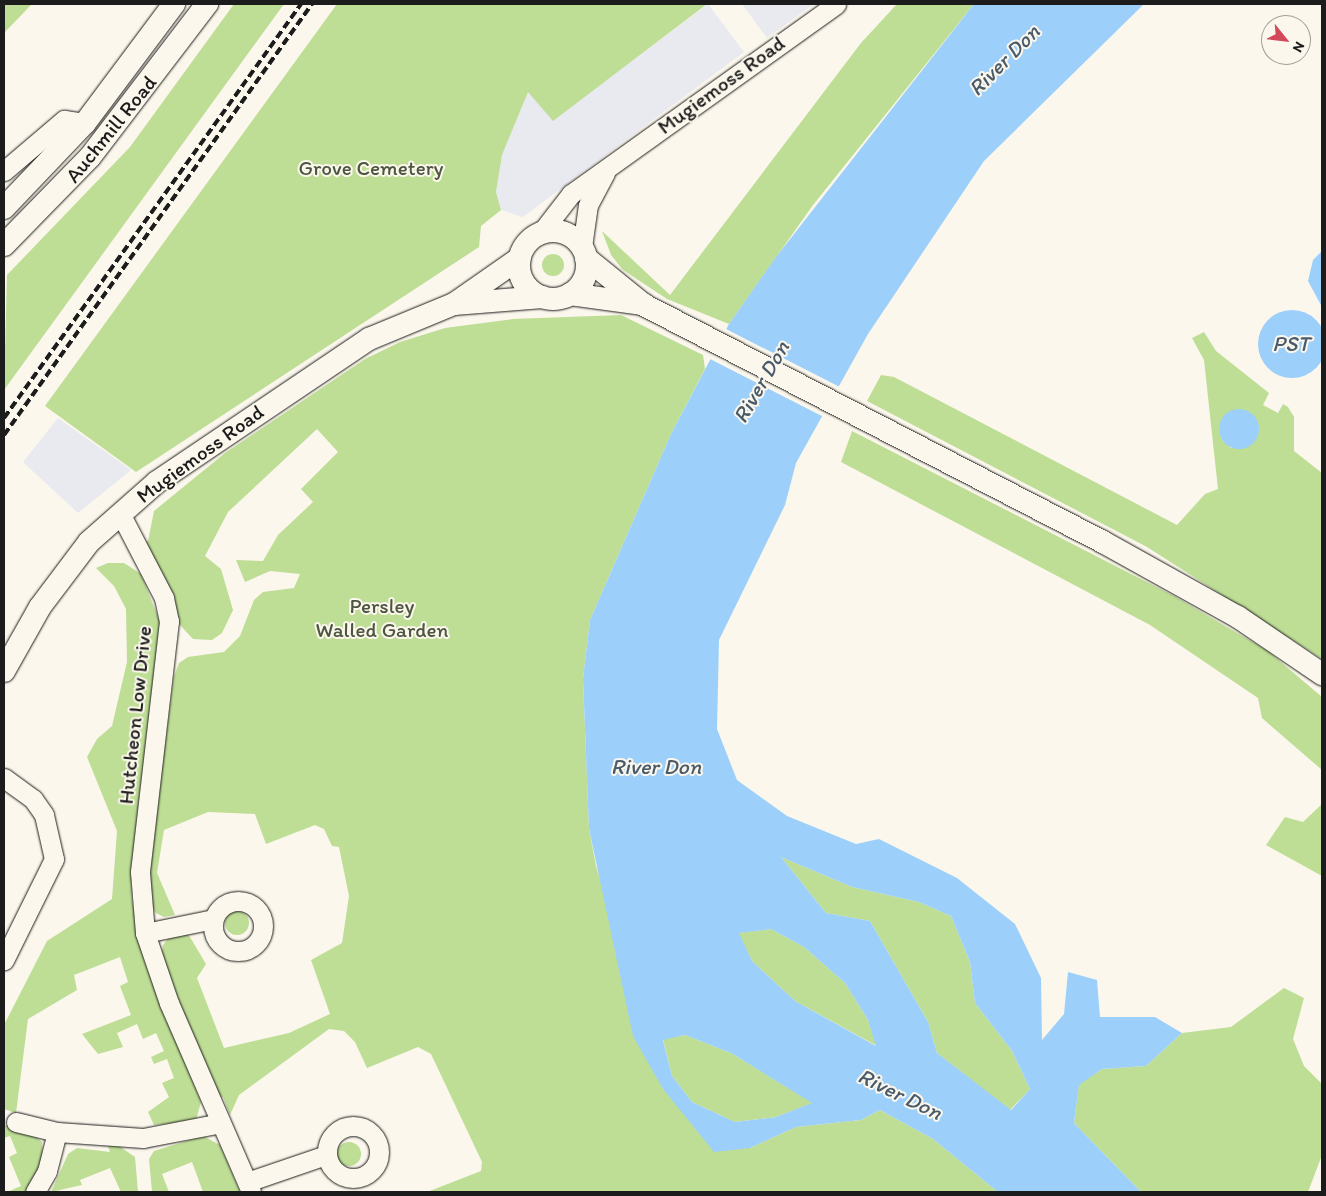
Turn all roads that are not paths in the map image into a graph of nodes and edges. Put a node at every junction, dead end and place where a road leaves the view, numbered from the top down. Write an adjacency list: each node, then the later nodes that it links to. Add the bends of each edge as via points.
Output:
1 (174, 4): 4 (main road, Auchmill Road)
2 (207, 4): 9 (main road, Auchmill Road, via 90,158)
3 (836, 4): 5 (street, Mugiemoss Road)
4 (85, 123): 6 (street, Auchmill Road, via 64,120); 7 (main road, Auchmill Road)
5 (607, 170): 8 (street, Mugiemoss Road, via 571,194); 10 (street, Mugiemoss Road, via 588,205)
6 (4, 171)
7 (4, 208)
8 (540, 234): 10 (main road, via 563,232); 11 (main road, via 528,242)
9 (4, 246)
10 (584, 252): 12 (main road, via 582,282); 15 (main road)
11 (520, 258): 13 (main road, via 523,279); 14 (main road)
12 (570, 294): 13 (main road); 15 (main road)
13 (543, 297): 14 (main road)
14 (454, 304): 16 (main road, Mugiemoss Road, via 369,339 157,482)
15 (652, 309): 18 (main road, via 1238,617)
16 (120, 513): 17 (main road, Mugiemoss Road, via 89,542 46,600); 21 (street, Hutcheon Low Drive, via 164,598 169,621 140,872)
17 (4, 671)
18 (1322, 674)
19 (4, 778): 22 (street, via 33,799 44,815 54,859)
20 (214, 920): 21 (street)
21 (145, 933): 24 (street, Hutcheon Low Drive, via 169,1003)
22 (4, 960)
23 (16, 1122): 25 (street)
24 (221, 1123): 25 (street, via 143,1138); 27 (street, Hutcheon Low Drive)
25 (57, 1132): 28 (street, via 47,1171)
26 (326, 1155): 27 (street, Hutcheon Low Drive)
27 (249, 1187)
28 (35, 1192)

